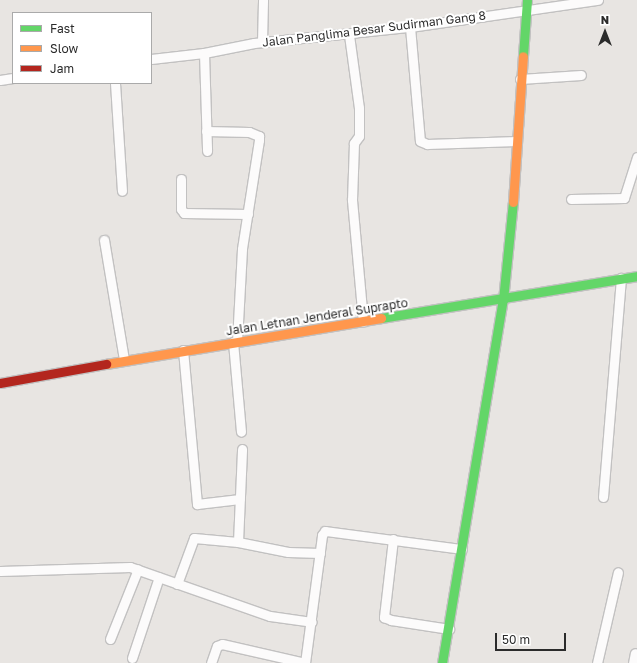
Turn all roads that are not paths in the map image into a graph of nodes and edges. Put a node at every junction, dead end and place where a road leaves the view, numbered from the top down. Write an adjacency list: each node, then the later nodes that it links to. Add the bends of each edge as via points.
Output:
1 (263, 0): 7 (street)
2 (527, 0): 4 (street)
3 (598, 0): 4 (street, Jalan Panglima Besar Sudirman Gang 8)
4 (526, 11): 5 (street, Jalan Panglima Besar Sudirman Gang 8); 12 (street)
5 (410, 27): 6 (street, Jalan Panglima Besar Sudirman Gang 8); 16 (street, via 420,141 428,144)
6 (349, 35): 7 (street, Jalan Panglima Besar Sudirman Gang 8); 28 (street, via 356,102 359,108 358,136 354,143 352,200)
7 (262, 42): 8 (street, Jalan Panglima Besar Sudirman Gang 8)
8 (204, 53): 9 (street, Jalan Panglima Besar Sudirman Gang 8); 15 (street)
9 (152, 59)
10 (580, 75): 12 (street)
11 (12, 78): 13 (street)
12 (520, 79): 16 (street)
13 (0, 80)
14 (115, 84): 21 (street)
15 (206, 131): 17 (street); 23 (street, via 250,132 258,136)
16 (517, 141): 27 (street)
17 (207, 151)
18 (637, 157): 19 (street)
19 (635, 178): 22 (street, via 622,200)
20 (181, 179): 23 (street, via 181,209 184,213)
21 (122, 191)
22 (571, 199)
23 (248, 214): 29 (street, via 242,249)
24 (104, 240): 31 (street)
25 (637, 276): 26 (street, Jalan Letnan Jenderal Suprapto)
26 (621, 278): 27 (street, Jalan Letnan Jenderal Suprapto); 35 (street)
27 (503, 300): 28 (street, Jalan Letnan Jenderal Suprapto); 39 (street)
28 (363, 322): 29 (street, Jalan Letnan Jenderal Suprapto)
29 (235, 342): 30 (street, Jalan Letnan Jenderal Suprapto); 33 (street)
30 (183, 350): 31 (street, Jalan Letnan Jenderal Suprapto); 36 (street, via 197,504)
31 (124, 360): 32 (street, Jalan Letnan Jenderal Suprapto)
32 (0, 383)
33 (241, 432)
34 (242, 449): 36 (street)
35 (603, 497)
36 (240, 499): 38 (street)
37 (393, 539): 39 (street); 40 (street, via 325,531 322,535); 47 (street, via 384,617)
38 (238, 542): 40 (street, via 288,552); 45 (street, via 192,539)
39 (462, 549): 47 (street)
40 (320, 553): 46 (street)
41 (138, 569): 42 (street, via 116,566); 44 (street); 48 (street)
42 (0, 571)
43 (618, 572): 53 (street)
44 (159, 577): 45 (street); 50 (street)
45 (177, 584): 46 (street, via 270,616)
46 (312, 622): 51 (street, via 305,663 222,644 217,646)
47 (449, 629): 52 (street)
48 (110, 639)
49 (635, 653): 54 (street)
50 (132, 658)
51 (211, 663)
52 (442, 663)
53 (597, 663)
54 (633, 663)

